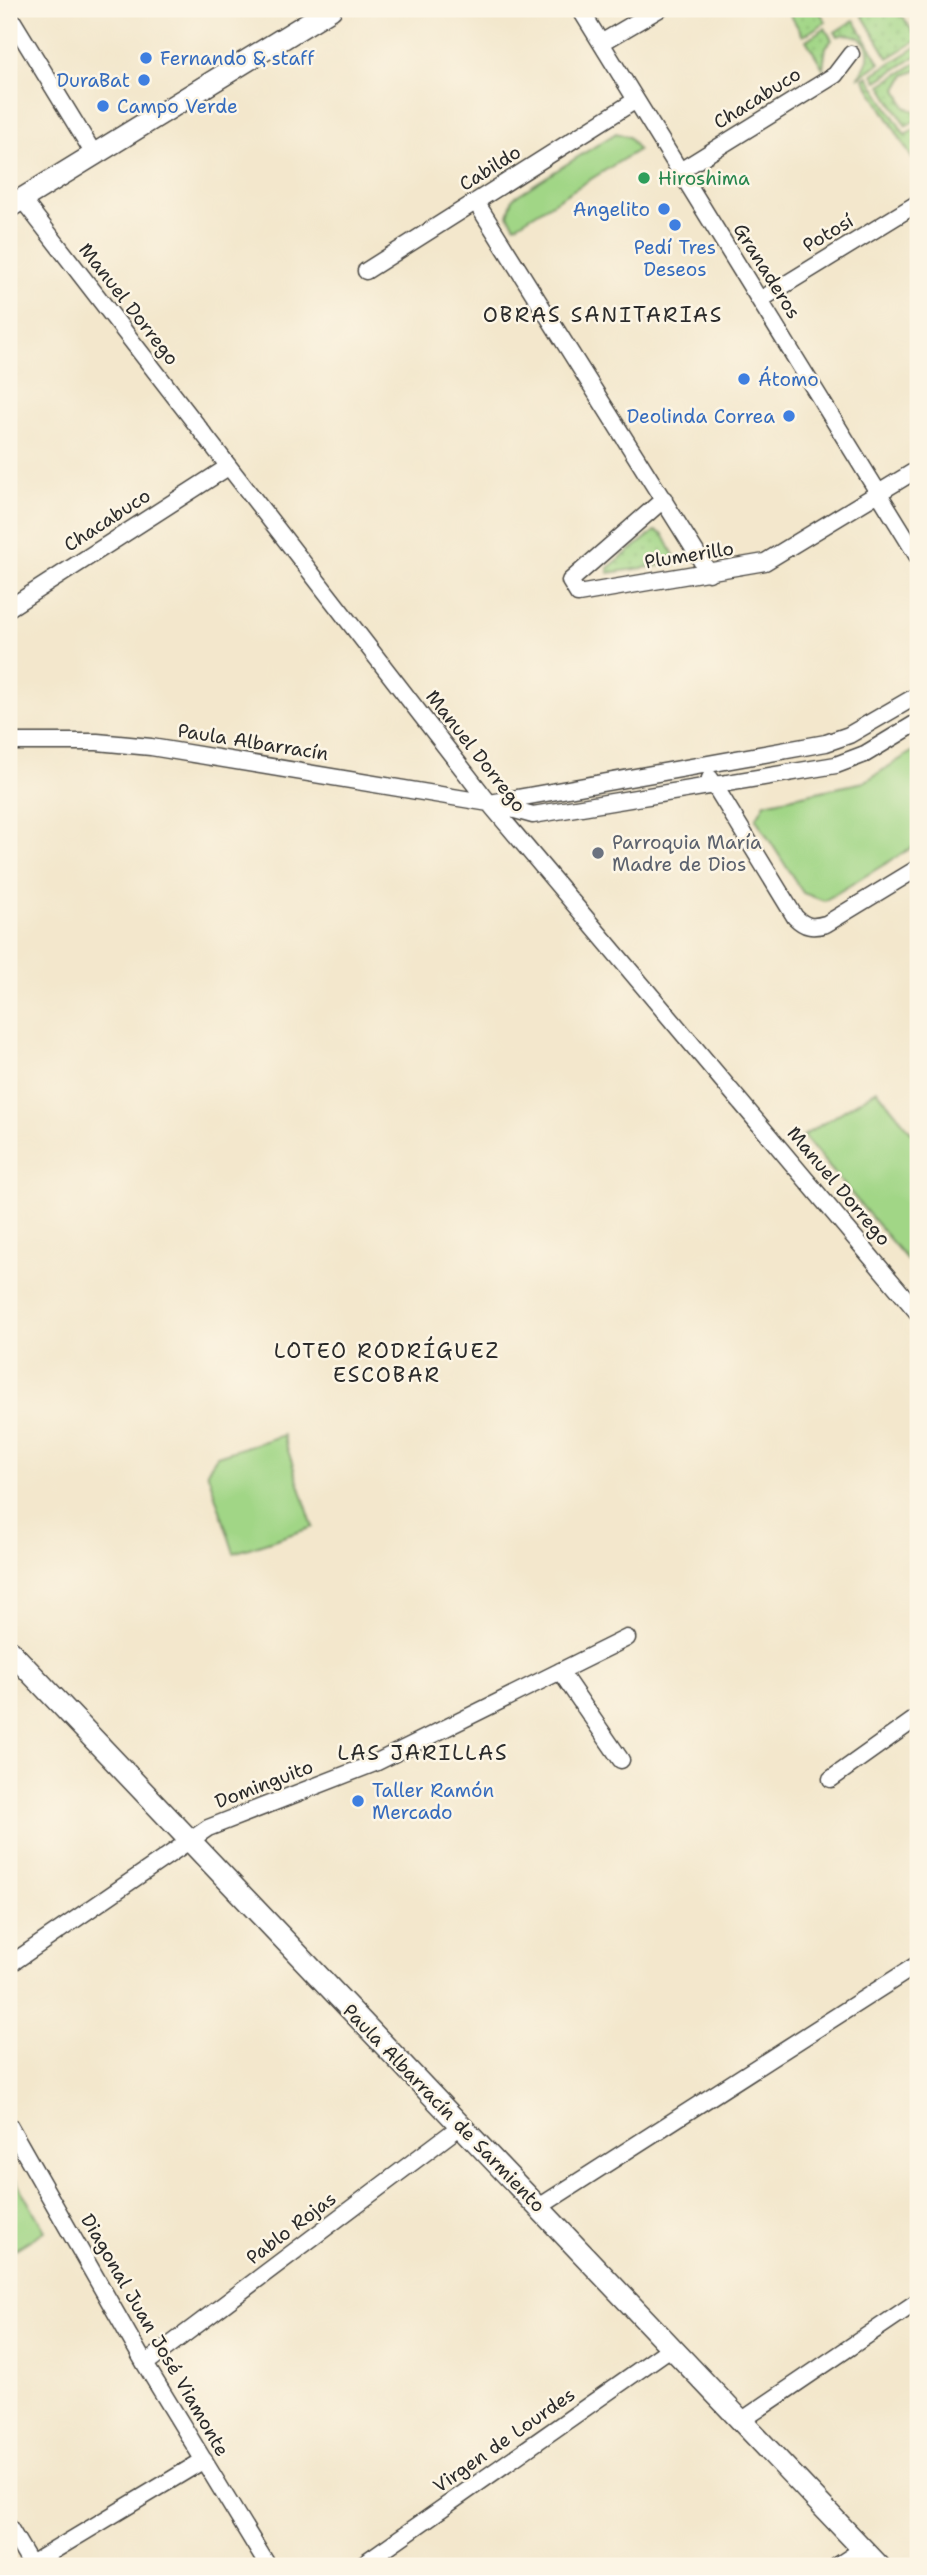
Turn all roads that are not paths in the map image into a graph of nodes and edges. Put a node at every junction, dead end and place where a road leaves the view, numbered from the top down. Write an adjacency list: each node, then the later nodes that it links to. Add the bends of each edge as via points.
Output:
1 (331, 9): 8 (main road)
2 (580, 9): 5 (street, Granaderos)
3 (659, 9): 5 (street)
4 (9, 15): 8 (street)
5 (601, 43): 7 (street, Granaderos)
6 (851, 54): 9 (street, Chacabuco, via 835,75)
7 (636, 100): 9 (street, Granaderos); 10 (street, Cabildo)
8 (94, 154): 11 (main road)
9 (680, 171): 14 (street, Granaderos)
10 (476, 202): 13 (street, Cabildo); 18 (street)
11 (15, 203): 15 (street, Manuel Dorrego)
12 (918, 203): 14 (street, Potosí)
13 (366, 271)
14 (760, 300): 17 (street, Granaderos)
15 (228, 467): 21 (street, Chacabuco); 27 (street, Manuel Dorrego)
16 (918, 469): 17 (street, Plumerillo)
17 (880, 494): 19 (street, Granaderos); 20 (street, Plumerillo, via 776,557)
18 (664, 499): 20 (street); 20 (street, Plumerillo, via 570,580 578,594)
19 (918, 556)
20 (709, 573)
21 (9, 608)
22 (918, 695): 25 (street, Paula Albarracín, via 839,739)
23 (918, 722): 26 (street, Paula Albarracín, via 851,760)
24 (9, 742): 27 (street, Paula Albarracín, via 151,747)
25 (702, 764): 26 (street); 27 (street, Paula Albarracín)
26 (715, 786): 27 (street, Paula Albarracín, via 533,816); 28 (street, via 804,925 826,924)
27 (489, 803): 29 (street, Manuel Dorrego)
28 (918, 868)
29 (918, 1313)
30 (627, 1638): 32 (street, Dominguito)
31 (9, 1650): 36 (main road, Paula Albarracín de Sarmiento)
32 (560, 1671): 34 (street); 36 (street, Dominguito, via 375,1763 208,1828)
33 (918, 1717): 35 (street)
34 (621, 1760)
35 (831, 1779)
36 (190, 1841): 38 (street, Dominguito); 40 (main road, Paula Albarracín de Sarmiento)
37 (918, 1964): 41 (street)
38 (9, 1965)
39 (9, 2124): 44 (street, Diagonal Juan José Viamonte)
40 (462, 2125): 41 (main road, Paula Albarracín de Sarmiento); 44 (street, Pablo Rojas)
41 (539, 2207): 43 (main road, Paula Albarracín de Sarmiento)
42 (918, 2301): 45 (street)
43 (672, 2347): 45 (main road, Paula Albarracín de Sarmiento); 51 (street, Virgen de Lourdes)
44 (145, 2364): 46 (street, Diagonal Juan José Viamonte)
45 (741, 2421): 48 (main road, Paula Albarracín de Sarmiento)
46 (204, 2460): 49 (street); 50 (street, Diagonal Juan José Viamonte)
47 (9, 2527): 49 (street)
48 (863, 2549): 52 (street); 53 (main road, Paula Albarracín de Sarmiento)
49 (30, 2566)
50 (268, 2566)
51 (360, 2566)
52 (837, 2566)
53 (879, 2566)

